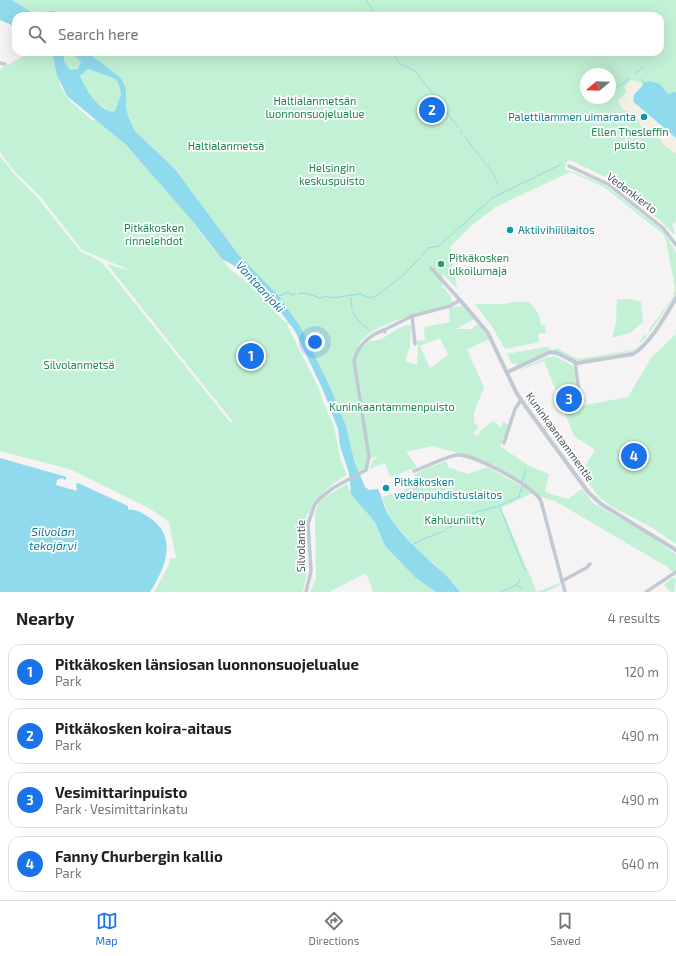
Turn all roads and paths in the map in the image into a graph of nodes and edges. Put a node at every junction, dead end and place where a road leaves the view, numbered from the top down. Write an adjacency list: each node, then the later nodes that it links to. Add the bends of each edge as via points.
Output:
1 (0, 63): 2 (street)
2 (4, 64)
3 (569, 166): 4 (street, Vedenkierto, via 606,183 673,236)
4 (676, 245)
5 (431, 268): 7 (street, Kuninkaantammentie)
6 (676, 298): 10 (street, via 661,323 637,352)
7 (460, 300): 8 (street, via 450,306); 11 (street, Kuninkaantammentie, via 488,333)
8 (412, 316): 9 (street); 20 (street, Silvolantie, via 374,334 356,351 354,361 369,457 367,468 320,499 310,514 308,524 311,571)
9 (415, 344)
10 (575, 362): 11 (street, via 550,352); 13 (street)
11 (508, 372): 12 (street, Kuninkaantammentie)
12 (521, 400): 14 (street); 16 (street, Kuninkaantammentie, via 583,486 598,502)
13 (580, 400)
14 (505, 444)
15 (414, 471): 19 (street, via 459,455 482,463 532,491 540,501)
16 (676, 550)
17 (590, 564): 19 (street)
18 (676, 572): 22 (street)
19 (562, 581): 21 (street)
20 (306, 592)
21 (565, 592)
22 (646, 592)

